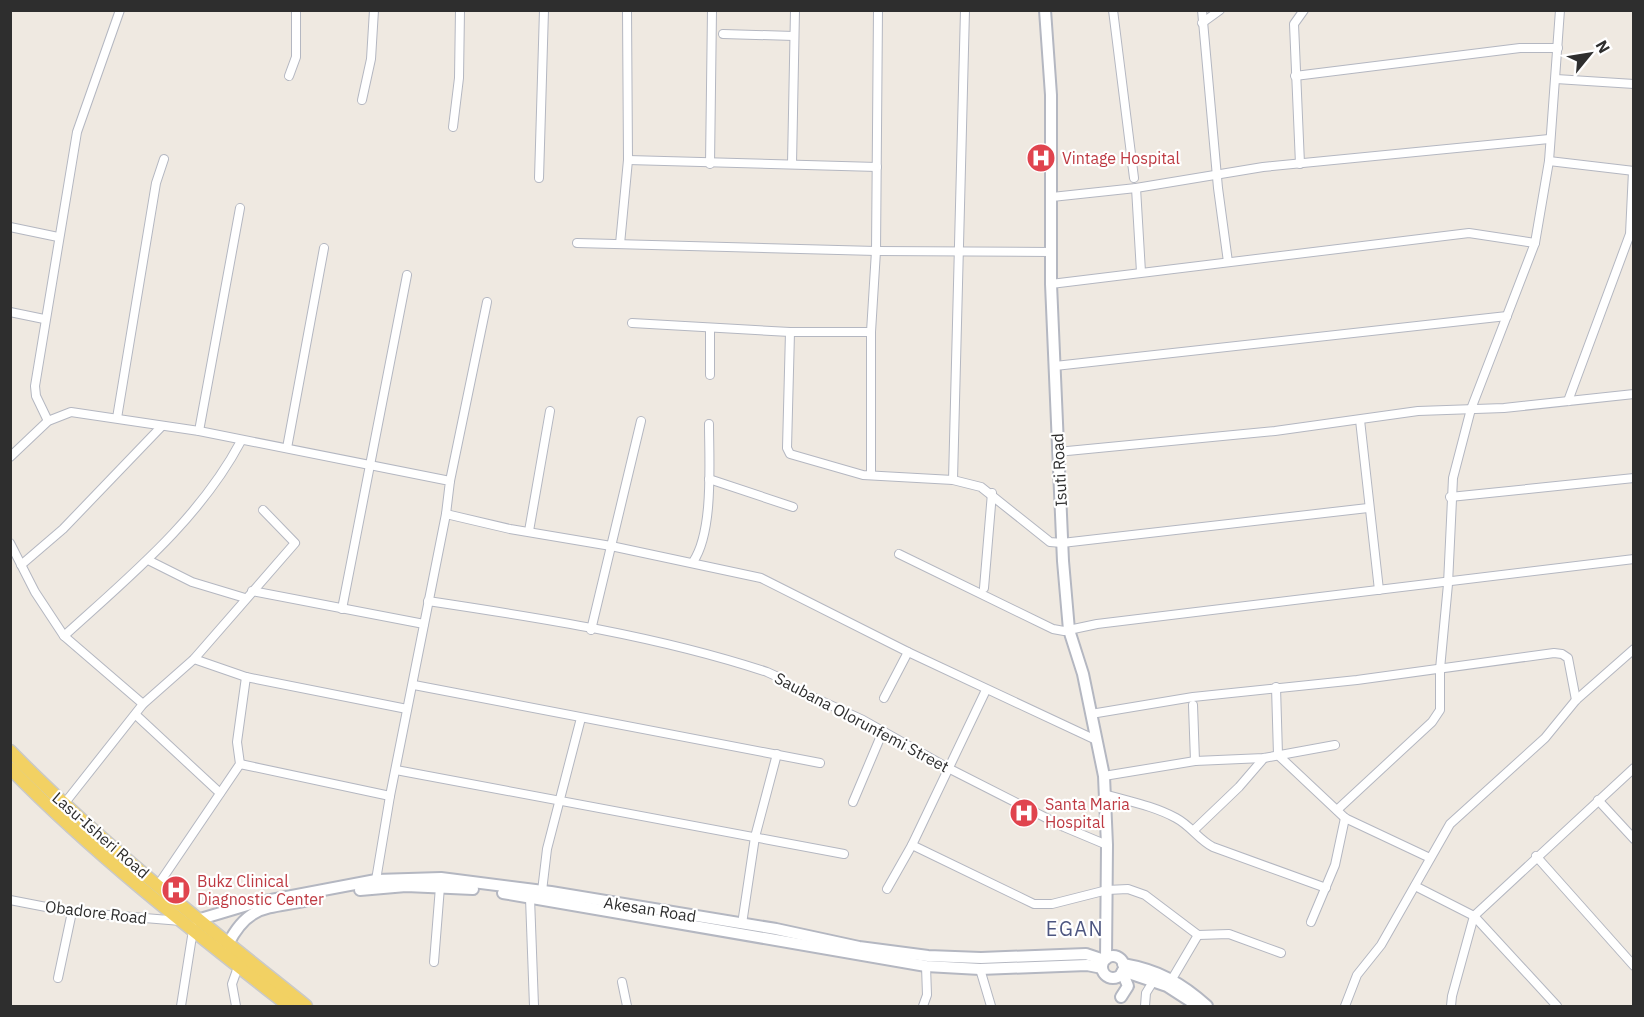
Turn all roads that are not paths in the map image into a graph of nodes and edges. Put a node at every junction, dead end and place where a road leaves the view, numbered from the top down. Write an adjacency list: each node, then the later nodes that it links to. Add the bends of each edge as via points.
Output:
1 (120, 10): 43 (street, via 78,132)
2 (296, 10): 21 (street, via 296,57)
3 (374, 10): 25 (street, via 371,59)
4 (460, 10): 26 (street, via 459,78)
5 (544, 10): 37 (street)
6 (627, 10): 29 (street)
7 (712, 10): 31 (street)
8 (795, 10): 19 (street)
9 (878, 10): 34 (street)
10 (965, 10): 49 (street)
11 (1045, 10): 40 (street, Isuti Road)
12 (1113, 10): 38 (street)
13 (1202, 10): 17 (street)
14 (1220, 10): 17 (street)
15 (1304, 10): 22 (street, via 1294,24)
16 (1560, 10): 20 (street)
17 (1202, 23): 36 (street)
18 (723, 34): 19 (street)
19 (794, 36): 32 (street)
20 (1558, 48): 22 (street, via 1520,48); 23 (street)
21 (289, 76)
22 (1295, 76): 33 (street)
23 (1556, 79): 24 (street); 27 (street)
24 (1634, 84)
25 (362, 100)
26 (453, 127)
27 (1549, 139): 30 (street); 33 (street)
28 (165, 159): 69 (street, via 156,183)
29 (628, 160): 31 (street); 46 (street)
30 (1549, 161): 35 (street); 45 (street)
31 (710, 164): 32 (street)
32 (792, 164): 34 (street)
33 (1300, 164): 36 (street)
34 (877, 168): 48 (street)
35 (1633, 171): 66 (street, via 1630,234)
36 (1217, 175): 39 (street); 51 (street)
37 (538, 178)
38 (1134, 178)
39 (1136, 188): 40 (street); 52 (street)
40 (1052, 196): 50 (street, Isuti Road)
41 (240, 208): 75 (street)
42 (10, 227): 43 (street)
43 (58, 237): 58 (street)
44 (577, 243): 46 (street)
45 (1535, 243): 51 (street, via 1477,232); 57 (street)
46 (620, 244): 48 (street)
47 (324, 248): 77 (street)
48 (876, 251): 49 (street); 62 (street)
49 (960, 251): 50 (street); 84 (street)
50 (1051, 252): 54 (street, Isuti Road)
51 (1228, 262): 52 (street)
52 (1141, 272): 54 (street)
53 (407, 274): 80 (street)
54 (1051, 284): 63 (street, Isuti Road)
55 (487, 302): 85 (street)
56 (10, 312): 58 (street)
57 (1507, 316): 63 (street); 67 (street)
58 (44, 319): 71 (street, via 35,390)
59 (632, 324): 60 (street)
60 (710, 328): 61 (street); 64 (street)
61 (790, 332): 62 (street); 81 (street, via 790,454)
62 (871, 332): 81 (street)
63 (1055, 366): 78 (street, Isuti Road)
64 (710, 375)
65 (1634, 394): 66 (street)
66 (1568, 400): 67 (street)
67 (1471, 409): 70 (street, via 1418,411); 87 (street)
68 (550, 411): 92 (street)
69 (117, 418): 71 (street, via 71,412); 74 (street)
70 (1360, 420): 78 (street); 89 (street)
71 (48, 421): 79 (street)
72 (641, 421): 95 (street)
73 (709, 424): 83 (street)
74 (161, 427): 75 (street); 100 (street, via 63,529)
75 (199, 431): 76 (street)
76 (241, 441): 77 (street); 98 (street, via 223,476)
77 (287, 448): 80 (street)
78 (1057, 452): 94 (street, Isuti Road)
79 (10, 457)
80 (371, 465): 85 (street); 107 (street)
81 (872, 476): 84 (street)
82 (1634, 478): 87 (street)
83 (709, 479): 88 (street); 99 (street, via 702,545)
84 (953, 480): 86 (street, via 981,486)
85 (450, 481): 91 (street)
86 (992, 493): 94 (street, via 1043,538); 102 (street)
87 (1450, 497): 101 (street)
88 (793, 507)
89 (1368, 508): 94 (street); 103 (street)
90 (263, 510): 104 (street, via 295,543)
91 (446, 514): 92 (street); 106 (street)
92 (529, 531): 95 (street)
93 (10, 543): 100 (street)
94 (1062, 543): 110 (street, Isuti Road)
95 (611, 546): 99 (street); 109 (street)
96 (899, 554): 110 (street, via 1053,629)
97 (1634, 559): 101 (street)
98 (148, 560): 105 (street, via 192,582); 111 (street)
99 (693, 562): 113 (street, via 760,578)
100 (21, 565): 111 (street)
101 (1448, 584): 103 (street); 115 (street)
102 (984, 588)
103 (1379, 590): 110 (street)
104 (252, 591): 105 (street); 107 (street)
105 (245, 598): 114 (street)
106 (428, 602): 108 (street); 109 (street, Saubana Olorunfemi Street)
107 (342, 609): 108 (street)
108 (424, 624): 117 (street)
109 (591, 630): 128 (street, Saubana Olorunfemi Street, via 706,653 767,672 778,676 784,684)
110 (1069, 630): 125 (street, Isuti Road)
111 (64, 636): 122 (street)
112 (1634, 649): 121 (street)
113 (908, 652): 119 (street); 120 (street)
114 (194, 659): 116 (street); 122 (street)
115 (1440, 669): 118 (street); 121 (street, via 1562,654 1568,658); 150 (street, via 1441,699 1436,717)
116 (246, 677): 124 (street); 137 (street, via 237,742)
117 (414, 685): 124 (street); 127 (street)
118 (1276, 687): 125 (street); 133 (street)
119 (986, 690): 129 (street); 140 (street)
120 (884, 698)
121 (1576, 700): 159 (street, via 1545,738 1455,818)
122 (143, 704): 126 (street)
123 (1193, 705): 135 (street)
124 (407, 709): 141 (street)
125 (1091, 714): 129 (street, Isuti Road)
126 (136, 715): 143 (street); 149 (street)
127 (581, 718): 132 (street); 147 (street)
128 (883, 730): 140 (street, Saubana Olorunfemi Street); 148 (street)
129 (1096, 740): 142 (street, Isuti Road)
130 (1335, 745): 133 (street)
131 (10, 751): 149 (main road, Lasu-Isheri Road)
132 (777, 754): 136 (street); 153 (street)
133 (1278, 755): 134 (street); 150 (street)
134 (1264, 758): 135 (street); 152 (street)
135 (1195, 761): 142 (street)
136 (820, 763)
137 (240, 764): 143 (street); 145 (street)
138 (10, 768): 173 (main road, Lasu-Isheri Road)
139 (1634, 768): 146 (street)
140 (950, 769): 155 (street); 156 (street, Saubana Olorunfemi Street)
141 (396, 770): 145 (street); 147 (street)
142 (1104, 776): 144 (street, Isuti Road)
143 (220, 793): 161 (street)
144 (1104, 794): 152 (street, via 1159,810); 156 (street, Isuti Road)
145 (390, 796): 160 (street)
146 (1598, 800): 154 (street); 158 (street)
147 (557, 802): 153 (street); 166 (street)
148 (853, 802)
149 (64, 804): 161 (main road, Lasu-Isheri Road)
150 (1337, 810): 151 (street)
151 (1345, 818): 159 (street); 164 (street, via 1338,856)
152 (1194, 830): 164 (street, via 1213,848)
153 (755, 837): 157 (street); 175 (street)
154 (1634, 839)
155 (912, 844): 165 (street); 167 (street, via 1034,904 1052,904)
156 (1107, 845): 167 (street, Isuti Road)
157 (844, 854)
158 (1536, 856): 172 (street); 185 (street)
159 (1430, 858): 163 (street)
160 (376, 880): 166 (street, Akesan Road, via 441,879); 171 (street, Akesan Road)
161 (159, 885): 176 (main road, Lasu-Isheri Road)
162 (440, 886): 168 (street, Akesan Road); 177 (street, Akesan Road, via 366,889 255,911); 183 (street)
163 (1415, 886): 172 (street); 206 (street, via 1382,945 1355,978)
164 (1326, 888): 174 (street)
165 (887, 889)
166 (542, 891): 175 (street, Akesan Road)
167 (1107, 891): 178 (street, via 1128,889 1145,895); 182 (street, Isuti Road)
168 (530, 898): 184 (street, Akesan Road); 199 (street)
169 (10, 900): 170 (street, Obadore Road)
170 (72, 912): 173 (street, Obadore Road); 190 (street)
171 (225, 912): 176 (street, Akesan Road); 177 (street)
172 (1474, 916): 207 (street); 208 (street)
173 (182, 921): 176 (main road, Lasu-Isheri Road)
174 (1311, 922)
175 (742, 924): 181 (street, Akesan Road, via 928,956)
176 (195, 925): 179 (main road, Lasu-Isheri Road); 186 (main road, Lasu-Isheri Road); 195 (street)
177 (238, 925): 179 (street)
178 (1198, 935): 180 (street, via 1229,934); 191 (street)
179 (228, 944): 198 (main road, Lasu-Isheri Road)
180 (1281, 953)
181 (1086, 960): 182 (street, Akesan Road); 187 (street, Akesan Road)
182 (1106, 961): 188 (street, via 1120,958); 188 (street, Akesan Road, via 1106,975)
183 (434, 962)
184 (926, 966): 187 (street, Akesan Road); 201 (street, via 927,995)
185 (1634, 966)
186 (238, 967): 196 (street, via 232,984); 197 (main road, Lasu-Isheri Road)
187 (980, 969): 202 (street)
188 (1122, 971): 189 (street); 194 (street, via 1128,986)
189 (1138, 971): 191 (street); 192 (street)
190 (58, 978)
191 (1172, 979): 205 (street)
192 (1154, 981): 203 (street, via 1146,993); 204 (street)
193 (622, 982): 200 (street)
194 (1118, 1002)
195 (181, 1006)
196 (236, 1006)
197 (289, 1006)
198 (306, 1006)
199 (534, 1006)
200 (627, 1006)
201 (923, 1006)
202 (991, 1006)
203 (1145, 1006)
204 (1198, 1006)
205 (1208, 1006)
206 (1345, 1006)
207 (1451, 1006)
208 (1557, 1006)

